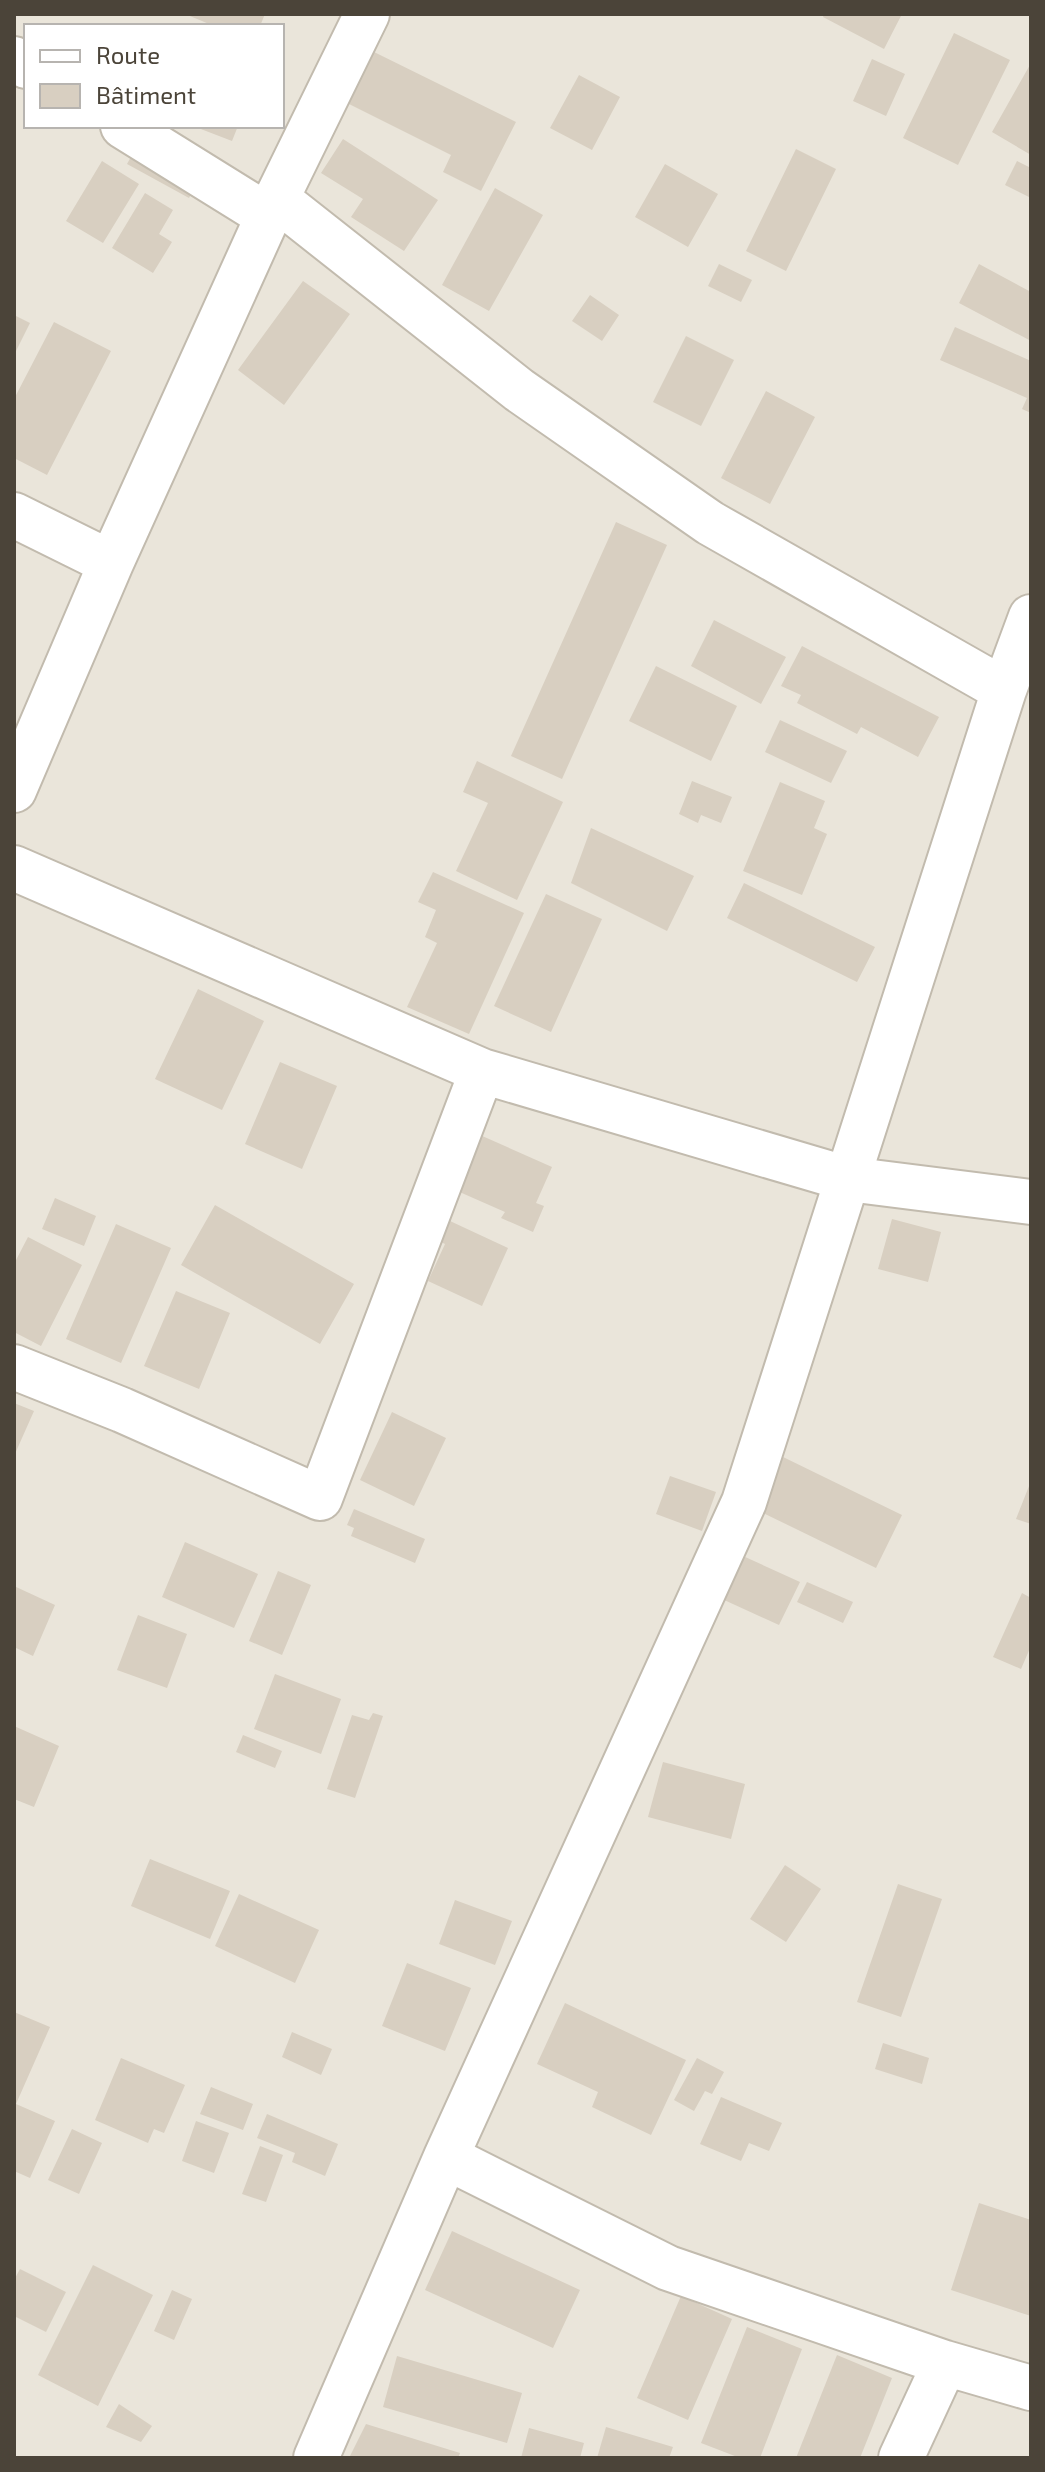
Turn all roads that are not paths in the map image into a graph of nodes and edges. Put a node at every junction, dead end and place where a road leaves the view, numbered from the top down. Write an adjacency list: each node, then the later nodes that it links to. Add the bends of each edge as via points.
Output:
1 (367, 14): 3 (street)
2 (127, 128): 3 (street)
3 (272, 207): 5 (street); 7 (street, via 710,523)
4 (14, 515): 5 (street)
5 (111, 563): 8 (street)
6 (1031, 617): 7 (street)
7 (1004, 690): 11 (street)
8 (14, 790)
9 (14, 868): 10 (street)
10 (482, 1071): 11 (street); 13 (street, via 320,1498)
11 (848, 1179): 12 (street); 14 (street, via 744,1502)
12 (1031, 1202)
13 (14, 1367)
14 (446, 2157): 15 (street, via 668,2268); 17 (street)
15 (945, 2363): 16 (street); 18 (street)
16 (1031, 2388)
17 (316, 2458)
18 (901, 2458)

